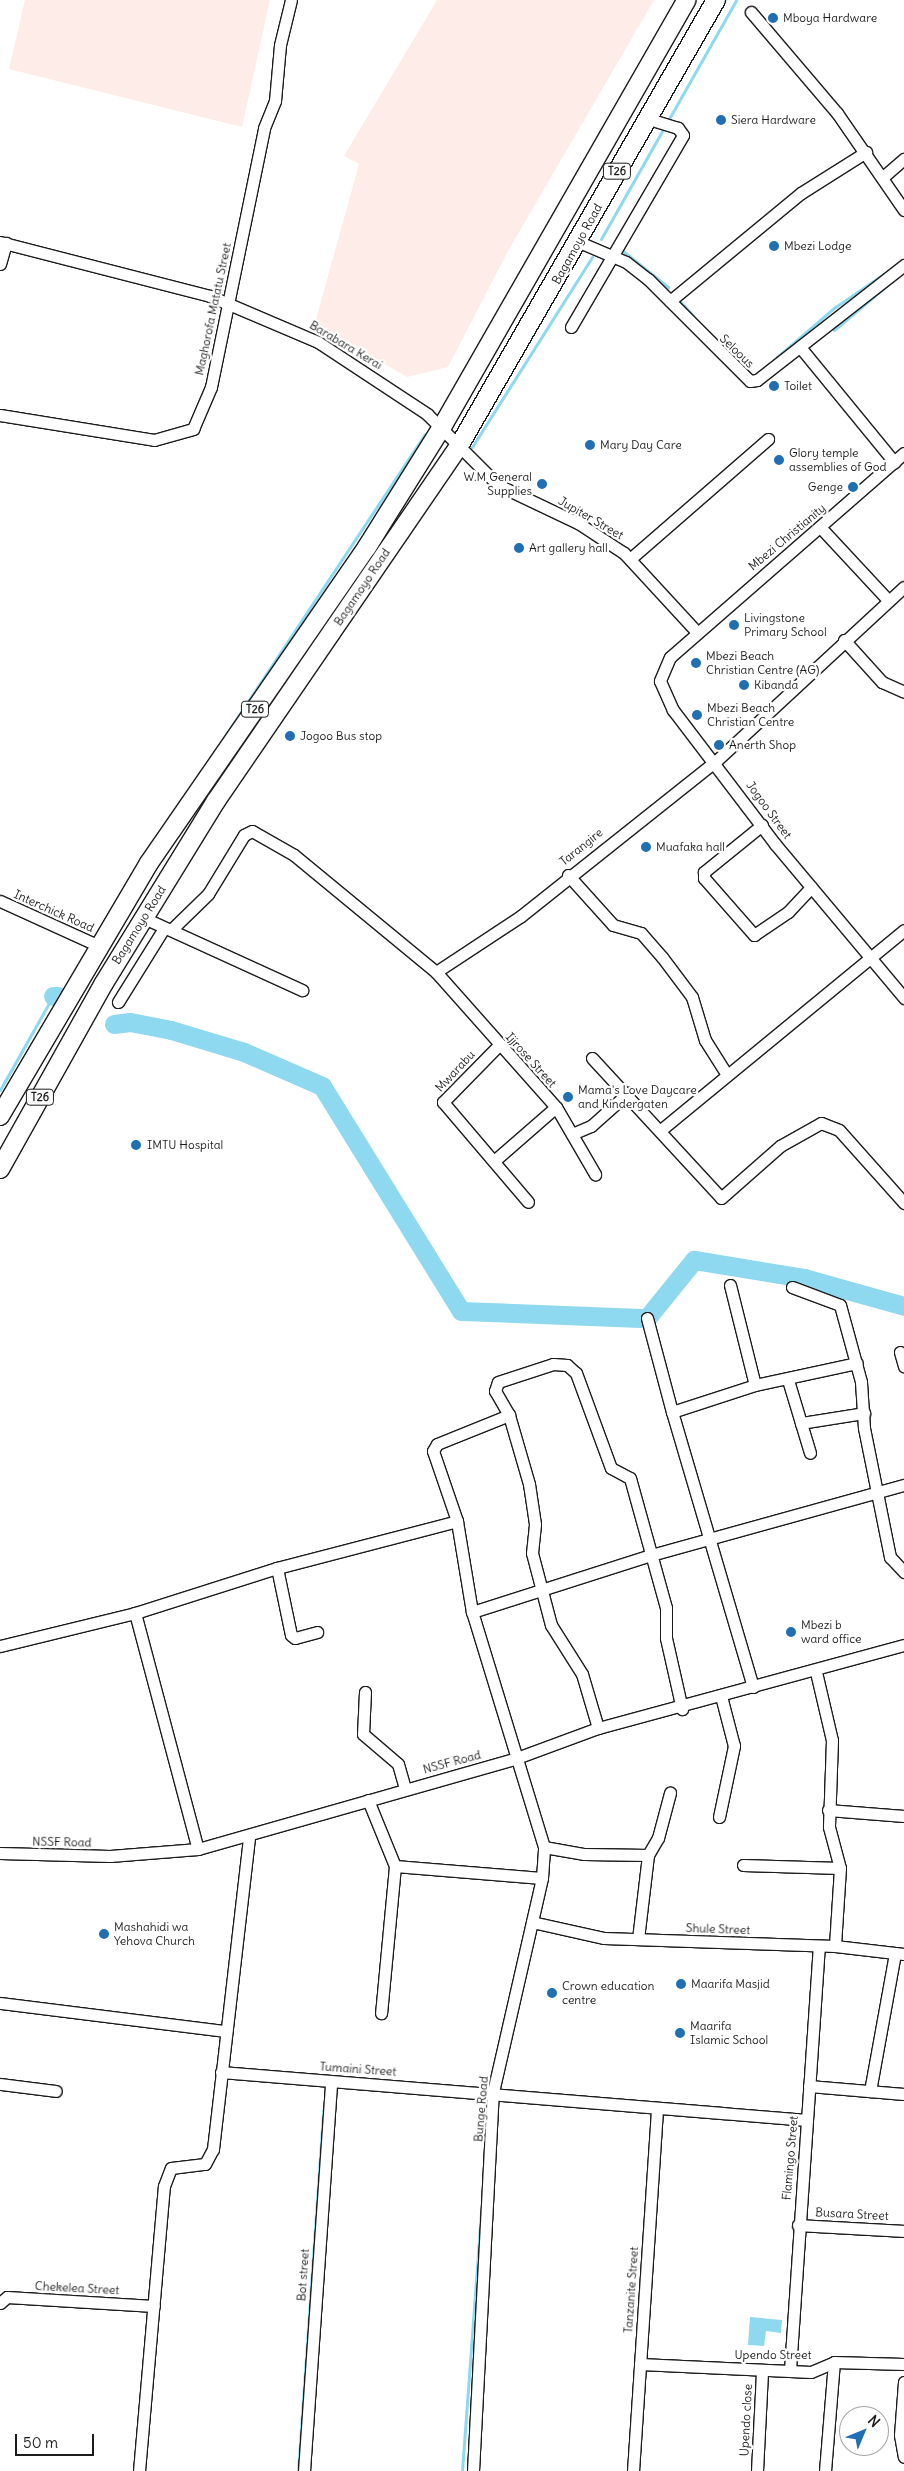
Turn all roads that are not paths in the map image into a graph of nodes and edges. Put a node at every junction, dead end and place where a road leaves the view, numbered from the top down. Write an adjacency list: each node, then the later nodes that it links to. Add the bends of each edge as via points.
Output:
1 (291, 0): 16 (street, Maghorofa Matatu Street, via 280,44 275,102 264,128 250,208)
2 (686, 0): 20 (highway, Bagamoyo Road / T26)
3 (716, 0): 5 (highway, Bagamoyo Road / T26)
4 (751, 12): 6 (street)
5 (646, 118): 11 (highway, Bagamoyo Road / T26); 12 (street, via 678,128 682,135)
6 (866, 152): 8 (street); 15 (street, via 801,192)
7 (904, 159): 8 (street)
8 (883, 178): 9 (street)
9 (904, 210)
10 (3, 242): 13 (street); 16 (street, Barabara Kerai)
11 (578, 242): 12 (street, Seloous); 22 (highway, Bagamoyo Road / T26)
12 (610, 254): 15 (street, Seloous, via 648,279); 17 (street)
13 (0, 264)
14 (904, 265): 18 (street, Seloous)
15 (670, 301): 18 (street, Seloous, via 750,381)
16 (226, 302): 19 (street, Maghorofa Matatu Street, via 201,417 184,434 154,440); 20 (street, Barabara Kerai, via 318,342)
17 (571, 327)
18 (800, 347): 24 (street)
19 (0, 415)
20 (442, 427): 22 (street, Barabara Kerai); 40 (highway, Bagamoyo Road / T26, via 367,547)
21 (768, 439): 26 (street)
22 (459, 446): 26 (street, Jupiter Street, via 498,485 578,524); 37 (highway, Bagamoyo Road / T26, via 216,801)
23 (904, 452): 24 (street, Mbezi Christianity)
24 (894, 462): 25 (street, Mbezi Christianity)
25 (821, 528): 28 (street); 29 (street, Mbezi Christianity)
26 (630, 559): 29 (street, Jupiter Street)
27 (904, 587): 28 (street, Tarangire)
28 (887, 599): 30 (street, Tarangire)
29 (697, 632): 32 (street, Jogoo Street, via 670,657 660,680 673,710)
30 (844, 640): 31 (street, via 876,677); 32 (street, Tarangire)
31 (904, 692)
32 (716, 761): 33 (street, Jogoo Street); 34 (street, Tarangire)
33 (762, 824): 35 (street, Jogoo Street); 35 (street, via 704,872 704,878 754,935 788,912)
34 (568, 875): 42 (street, Tarangire, via 521,916); 48 (street, via 613,925 641,933 662,956 692,997 705,1040)
35 (811, 888): 41 (street, Jogoo Street)
36 (0, 901): 40 (street, Interchick Road)
37 (144, 918): 38 (street); 55 (highway, Bagamoyo Road / T26, via 92,1003)
38 (168, 929): 42 (street, via 208,894 244,835 260,832 294,855); 43 (street); 45 (street)
39 (904, 930): 41 (street)
40 (97, 945): 51 (highway, Bagamoyo Road / T26)
41 (870, 957): 44 (street, Jogoo Street); 48 (street)
42 (436, 972): 46 (street, Ijjrose Street)
43 (302, 990)
44 (904, 998)
45 (118, 1002)
46 (499, 1045): 50 (street, Ijjrose Street); 54 (street, Mwarabu, via 443,1102)
47 (592, 1058): 49 (street)
48 (728, 1075): 52 (street)
49 (628, 1093): 52 (street); 53 (street, via 591,1126)
50 (556, 1107): 53 (street, Ijjrose Street); 54 (street)
51 (0, 1116)
52 (662, 1129): 58 (street, via 721,1198 780,1146 821,1123 839,1130)
53 (572, 1134): 56 (street, Ijjrose Street)
54 (494, 1161): 57 (street, Mwarabu)
55 (0, 1169)
56 (595, 1174)
57 (528, 1202)
58 (904, 1203)
59 (730, 1285): 66 (street)
60 (792, 1287): 63 (street, via 840,1305)
61 (647, 1318): 67 (street)
62 (900, 1352): 64 (street)
63 (857, 1363): 65 (street); 68 (street)
64 (904, 1366)
65 (788, 1380): 66 (street); 70 (street)
66 (755, 1385): 67 (street)
67 (672, 1412): 75 (street)
68 (864, 1413): 70 (street); 73 (street)
69 (509, 1415): 74 (street, Bunge Road, via 434,1447); 76 (street, via 495,1391 498,1382 553,1364 566,1365 576,1373 611,1468 630,1478); 79 (street, via 529,1484 535,1524 532,1553)
70 (801, 1423): 71 (street)
71 (810, 1453)
72 (904, 1485): 73 (street)
73 (876, 1493): 75 (street); 78 (street, via 890,1557)
74 (457, 1521): 77 (street); 80 (street, Bunge Road)
75 (708, 1539): 76 (street); 86 (street)
76 (652, 1555): 79 (street); 89 (street, via 666,1608 666,1638)
77 (277, 1568): 81 (street); 82 (street, via 290,1635 295,1638)
78 (904, 1572)
79 (540, 1588): 80 (street); 90 (street, via 559,1642 582,1674)
80 (472, 1612): 91 (street, Bunge Road)
81 (135, 1613): 84 (street); 100 (street)
82 (317, 1632)
83 (904, 1645): 85 (street, NSSF Road)
84 (0, 1646)
85 (816, 1672): 86 (street, NSSF Road); 95 (street, via 832,1740)
86 (753, 1687): 88 (street, NSSF Road)
87 (365, 1692): 92 (street, via 363,1734 398,1764)
88 (721, 1696): 89 (street, NSSF Road); 97 (street, via 734,1746)
89 (682, 1709): 90 (street, NSSF Road)
90 (598, 1728): 91 (street, NSSF Road)
91 (514, 1759): 92 (street, NSSF Road); 99 (street, Bunge Road)
92 (405, 1789): 94 (street, NSSF Road)
93 (670, 1793): 102 (street, via 658,1838)
94 (368, 1800): 98 (street, NSSF Road); 104 (street)
95 (828, 1810): 96 (street); 105 (street)
96 (904, 1816)
97 (719, 1817)
98 (249, 1837): 100 (street, NSSF Road); 114 (street)
99 (544, 1847): 102 (street, via 584,1854); 106 (street, Bunge Road)
100 (198, 1849): 101 (street, NSSF Road, via 110,1856)
101 (0, 1852)
102 (648, 1855): 108 (street)
103 (743, 1865): 105 (street)
104 (395, 1866): 106 (street); 113 (street)
105 (840, 1868): 109 (street)
106 (542, 1878): 107 (street, Bunge Road)
107 (532, 1922): 108 (street, Shule Street, via 604,1938); 121 (street, Bunge Road)
108 (638, 1939): 110 (street, Shule Street)
109 (835, 1946): 110 (street, Shule Street); 111 (street, Shule Street)
110 (819, 1948): 118 (street, Flamingo Street)
111 (900, 1954): 120 (street)
112 (0, 2003): 114 (street)
113 (381, 2013)
114 (226, 2031): 115 (street)
115 (221, 2072): 116 (street, Tumaini Street); 128 (street, via 210,2160 195,2168 171,2168 167,2175)
116 (332, 2082): 121 (street, Tumaini Street); 137 (street, Bot street)
117 (0, 2084): 119 (street)
118 (809, 2086): 120 (street); 124 (street, Flamingo Street)
119 (56, 2091)
120 (870, 2091): 122 (street)
121 (493, 2092): 123 (street, Tumaini Street); 138 (street, Bunge Road)
122 (904, 2094)
123 (657, 2110): 124 (street, Tumaini Street); 130 (street, Tanzanite Street)
124 (807, 2120): 125 (street, Flamingo Street)
125 (798, 2225): 126 (street, Busara Street); 133 (street, Flamingo Street)
126 (904, 2231)
127 (2, 2299): 128 (street, Chekelea Street)
128 (154, 2306): 136 (street)
129 (834, 2362): 131 (street, Upendo Street); 133 (street, Upendo Street, via 811,2372); 141 (street)
130 (640, 2364): 132 (street, Upendo Street); 139 (street, Tanzanite Street)
131 (904, 2364)
132 (762, 2370): 133 (street, Upendo Street); 140 (street, Upendo close)
133 (790, 2370)
134 (904, 2382): 135 (street, via 900,2435)
135 (904, 2457)
136 (139, 2471)
137 (304, 2471)
138 (473, 2471)
139 (633, 2471)
140 (757, 2471)
141 (825, 2471)

